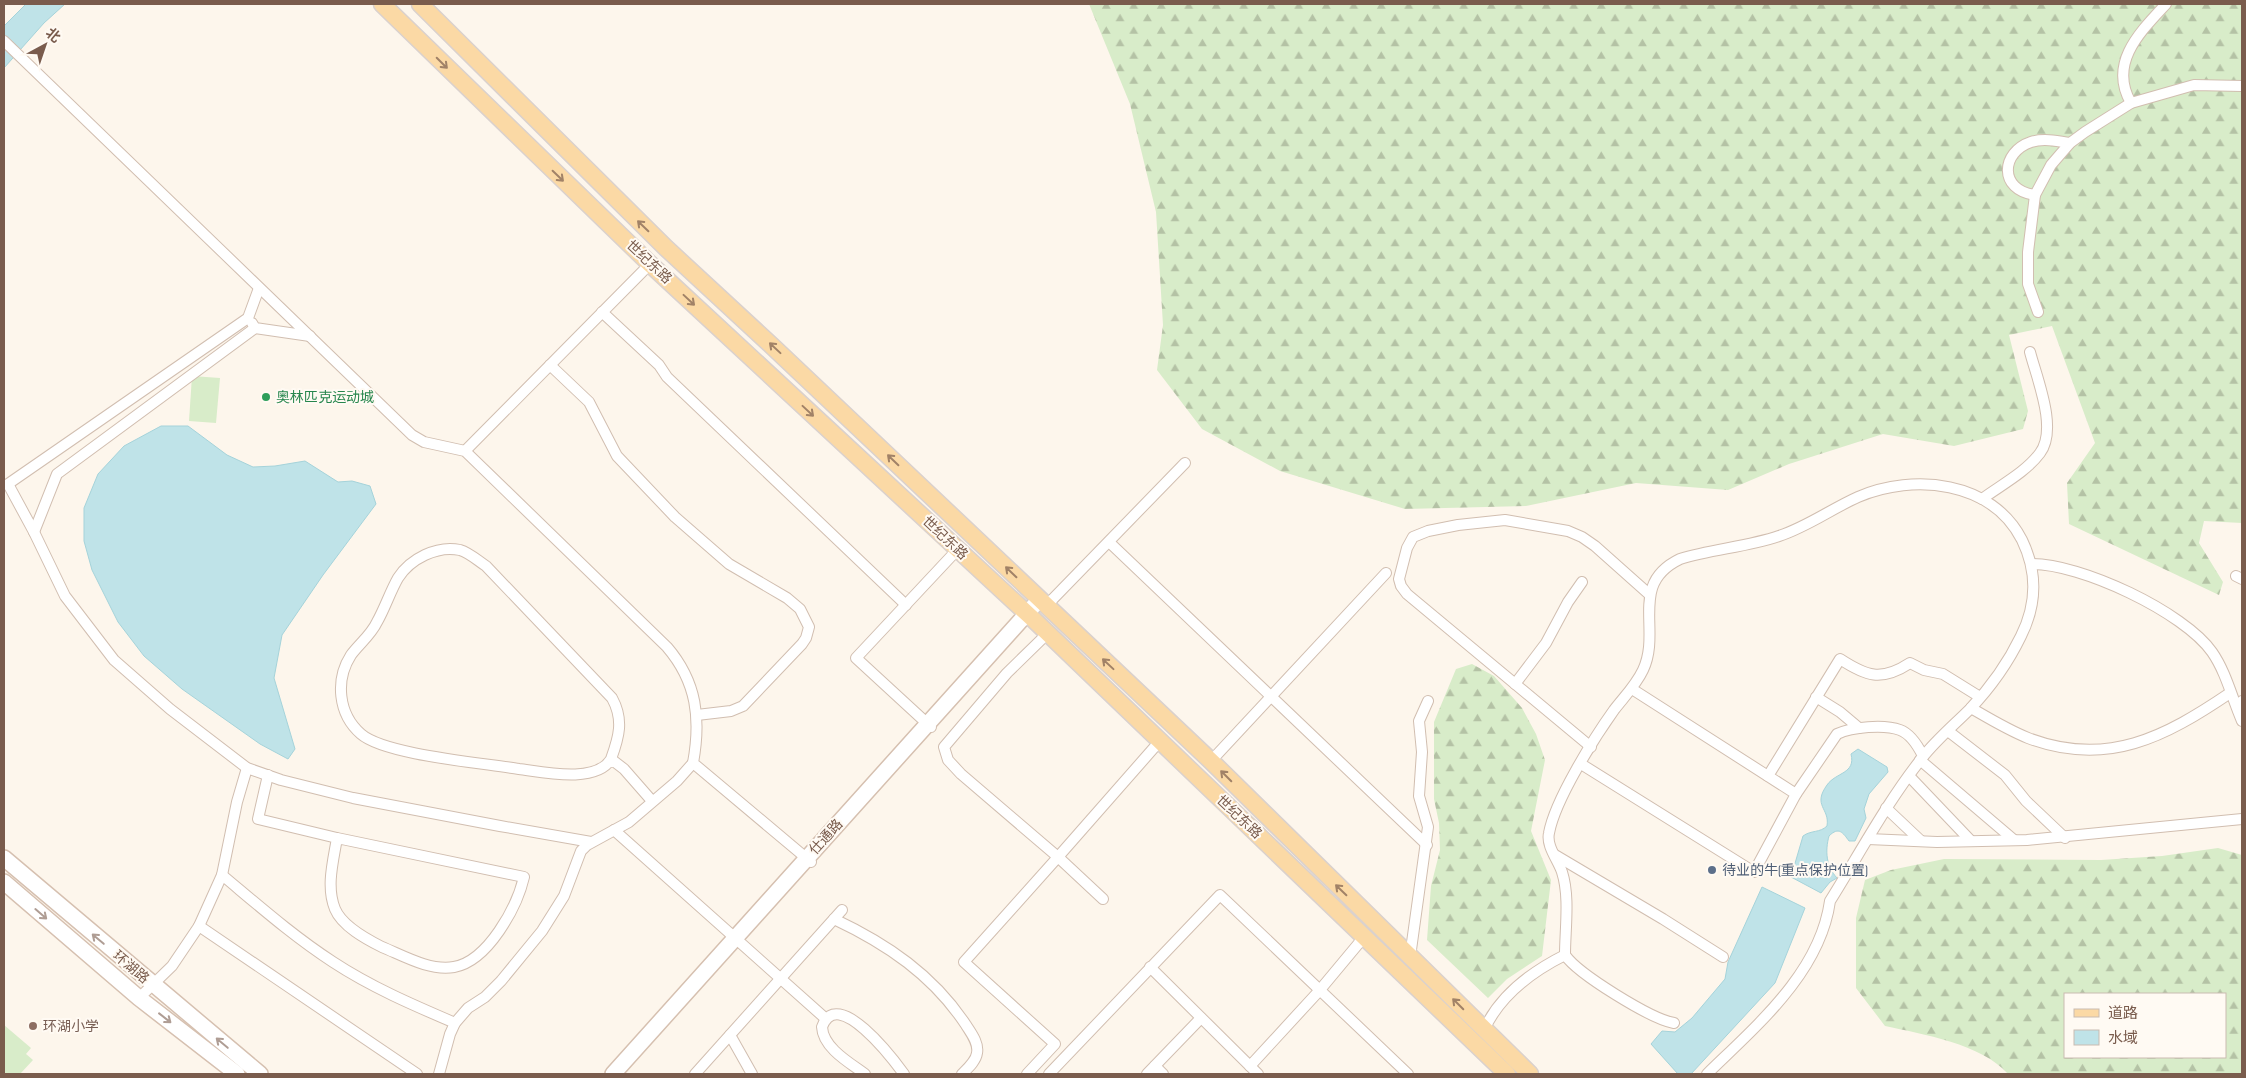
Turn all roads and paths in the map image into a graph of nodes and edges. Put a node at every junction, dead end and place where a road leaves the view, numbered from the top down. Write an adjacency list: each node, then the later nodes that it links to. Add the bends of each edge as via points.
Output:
1 (382, 4): 5 (main road, 世纪东路)
2 (420, 4): 4 (main road, 世纪东路)
3 (2166, 4): 10 (street, via 2141,32 2125,59 2122,78)
4 (433, 16): 5 (main road, via 431,34 426,38); 7 (main road, 世纪东路)
5 (416, 37): 9 (main road, 世纪东路, one-way to 9)
6 (4, 42): 15 (street)
7 (492, 76): 9 (main road, via 477,80); 13 (main road, 世纪东路, one-way to 7)
8 (2242, 86): 10 (street, via 2194,85)
9 (479, 99): 14 (main road, 世纪东路, one-way to 14)
10 (2131, 103): 11 (street)
11 (2070, 143): 12 (street, via 2051,165); 12 (street, via 2032,142 2015,151 2009,163 2010,181 2022,193)
12 (2035, 195): 17 (street, via 2027,269 2028,284)
13 (666, 248): 14 (main road); 34 (main road, 世纪东路, one-way to 13)
14 (650, 264): 16 (street); 29 (main road, 世纪东路, one-way to 29)
15 (259, 288): 18 (street); 20 (street)
16 (602, 312): 22 (street); 35 (street)
17 (2038, 312)
18 (248, 318): 19 (street); 25 (street)
19 (255, 328): 20 (street); 27 (street, via 58,474)
20 (310, 336): 23 (street, via 412,435 424,442)
21 (2030, 352): 26 (street, via 2048,420 2047,439 2034,460)
22 (550, 365): 23 (street); 47 (street, via 590,402 617,456 675,517 729,564 796,604 808,621 808,632 802,644 743,706)
23 (465, 451): 47 (street, via 667,646 691,686)
24 (1185, 463): 28 (street)
25 (5, 484): 27 (street)
26 (1982, 499): 30 (street, via 2014,527); 33 (street, via 1960,490 1922,484 1874,491 1776,537 1680,559 1667,566 1654,580)
27 (34, 532): 59 (street, via 65,596 114,660 170,709)
28 (1109, 542): 34 (street); 41 (street)
29 (958, 550): 35 (street); 36 (main road, 世纪东路)
30 (2031, 564): 40 (street, via 2056,565 2095,579 2175,618 2211,650); 42 (street, via 2035,586 2029,620 1993,683)
31 (1386, 573): 41 (street)
32 (1582, 582): 38 (street, via 1546,643)
33 (1650, 595): 38 (street, via 1595,546 1568,531 1505,520 1436,529 1413,537 1403,560 1400,579 1403,590); 39 (street, via 1649,651)
34 (1043, 603): 36 (street, 仕通路); 56 (main road, 世纪东路, one-way to 34)
35 (906, 605): 49 (street, via 856,658)
36 (1030, 616): 37 (main road, 世纪东路); 49 (street, 仕通路)
37 (1048, 633): 52 (main road, 世纪东路); 77 (street, via 1007,674 944,747 948,760 961,774)
38 (1516, 684): 53 (street)
39 (1632, 689): 53 (street); 61 (street)
40 (2230, 693): 45 (street); 46 (street, via 2165,733 2139,743 2104,750 2073,750 2048,745 2013,732)
41 (1270, 696): 56 (street); 75 (street)
42 (1980, 697): 43 (street, via 1942,674 1910,664 1900,670 1873,676 1840,659); 46 (street)
43 (1816, 698): 50 (street); 61 (street)
44 (1428, 701): 75 (street, via 1419,721 1422,752 1419,796 1428,826)
45 (2241, 702): 48 (street)
46 (1971, 708): 51 (street)
47 (696, 716): 57 (street)
48 (2242, 721)
49 (930, 726): 79 (street, 仕通路)
50 (1859, 728): 54 (street, via 1899,729 1918,745); 63 (street, via 1837,734)
51 (1948, 731): 54 (street); 69 (street, via 2005,775 2026,801)
52 (1159, 742): 77 (street); 86 (main road, 世纪东路)
53 (1590, 747): 58 (street)
54 (1922, 758): 62 (street); 72 (street)
55 (612, 759): 55 (street, via 620,719 612,698 486,566 461,550 435,552 408,566 388,597 377,623 352,654 341,678 343,706 350,720 361,734 394,749 551,774 591,773 604,768); 64 (street, via 624,768)
56 (1211, 761): 89 (main road, 世纪东路, one-way to 56)
57 (693, 764): 64 (street); 79 (street)
58 (1581, 764): 63 (street, via 1754,872); 76 (street, via 1549,830 1548,839)
59 (247, 768): 60 (street); 80 (street)
60 (268, 775): 68 (street, via 258,819); 74 (street, via 371,801)
61 (1768, 776): 63 (street)
62 (1908, 776): 65 (street); 71 (street)
63 (1796, 794)
64 (652, 802): 67 (street)
65 (1886, 808): 70 (street); 73 (street)
66 (2242, 820): 69 (street)
67 (614, 830): 74 (street); 87 (street)
68 (337, 838): 68 (street, via 524,877 520,895 498,931 467,963 436,967 414,961 376,944 347,925 336,912 330,885)
69 (2065, 838): 72 (street)
70 (1868, 839): 73 (street); 123 (street, via 1830,901 1820,934 1780,1001)
71 (1970, 840): 72 (street); 73 (street)
72 (2014, 840)
73 (1922, 841)
74 (591, 842): 98 (street, via 581,851 564,896 542,931 501,981)
75 (1427, 845): 89 (street)
76 (1555, 855): 88 (street, via 1564,881); 90 (street)
77 (1058, 857): 82 (street); 115 (street, via 964,962 1055,1044)
78 (4, 858): 93 (street, 环湖路, one-way to 78)
79 (809, 861): 87 (street, 仕通路)
80 (222, 875): 85 (street); 98 (street, via 277,922 333,962 400,1000)
81 (4, 882): 95 (street, 环湖路, one-way to 95)
82 (1103, 899)
83 (842, 910): 84 (street)
84 (834, 919): 92 (street); 114 (street, via 899,955 932,982 951,1004 978,1049)
85 (199, 926): 93 (street); 106 (street)
86 (1364, 936): 94 (street); 121 (main road, 世纪东路)
87 (739, 940): 92 (street); 108 (street, 仕通路); 109 (street, 仕通路)
88 (1565, 955): 99 (street, via 1600,984); 100 (street, via 1521,983 1491,1015)
89 (1410, 957): 100 (main road, 世纪东路, one-way to 89)
90 (1723, 957)
91 (1150, 967): 94 (street, via 1220,895); 96 (street); 116 (street)
92 (780, 980): 97 (street); 101 (street)
93 (154, 986): 95 (street); 105 (street, 环湖路, one-way to 93)
94 (1319, 991): 103 (street); 120 (street)
95 (139, 998): 104 (street, 环湖路, one-way to 104)
96 (1201, 1018): 102 (street); 103 (street)
97 (826, 1019): 112 (street, via 822,1027 825,1038 845,1060); 113 (street, via 836,1014 849,1018 877,1042)
98 (455, 1023): 107 (street)
99 (1674, 1023)
100 (1484, 1030): 122 (main road, 世纪东路)
101 (730, 1036): 110 (street); 111 (street)
102 (1154, 1066): 117 (street); 118 (street)
103 (1250, 1066): 119 (street)
104 (237, 1074)
105 (260, 1074)
106 (416, 1074)
107 (439, 1074)
108 (613, 1074)
109 (624, 1074)
110 (696, 1074)
111 (752, 1074)
112 (865, 1074)
113 (904, 1074)
114 (962, 1074)
115 (1027, 1074)
116 (1048, 1074)
117 (1147, 1074)
118 (1163, 1074)
119 (1258, 1074)
120 (1408, 1074)
121 (1507, 1074)
122 (1530, 1074)
123 (1707, 1074)

